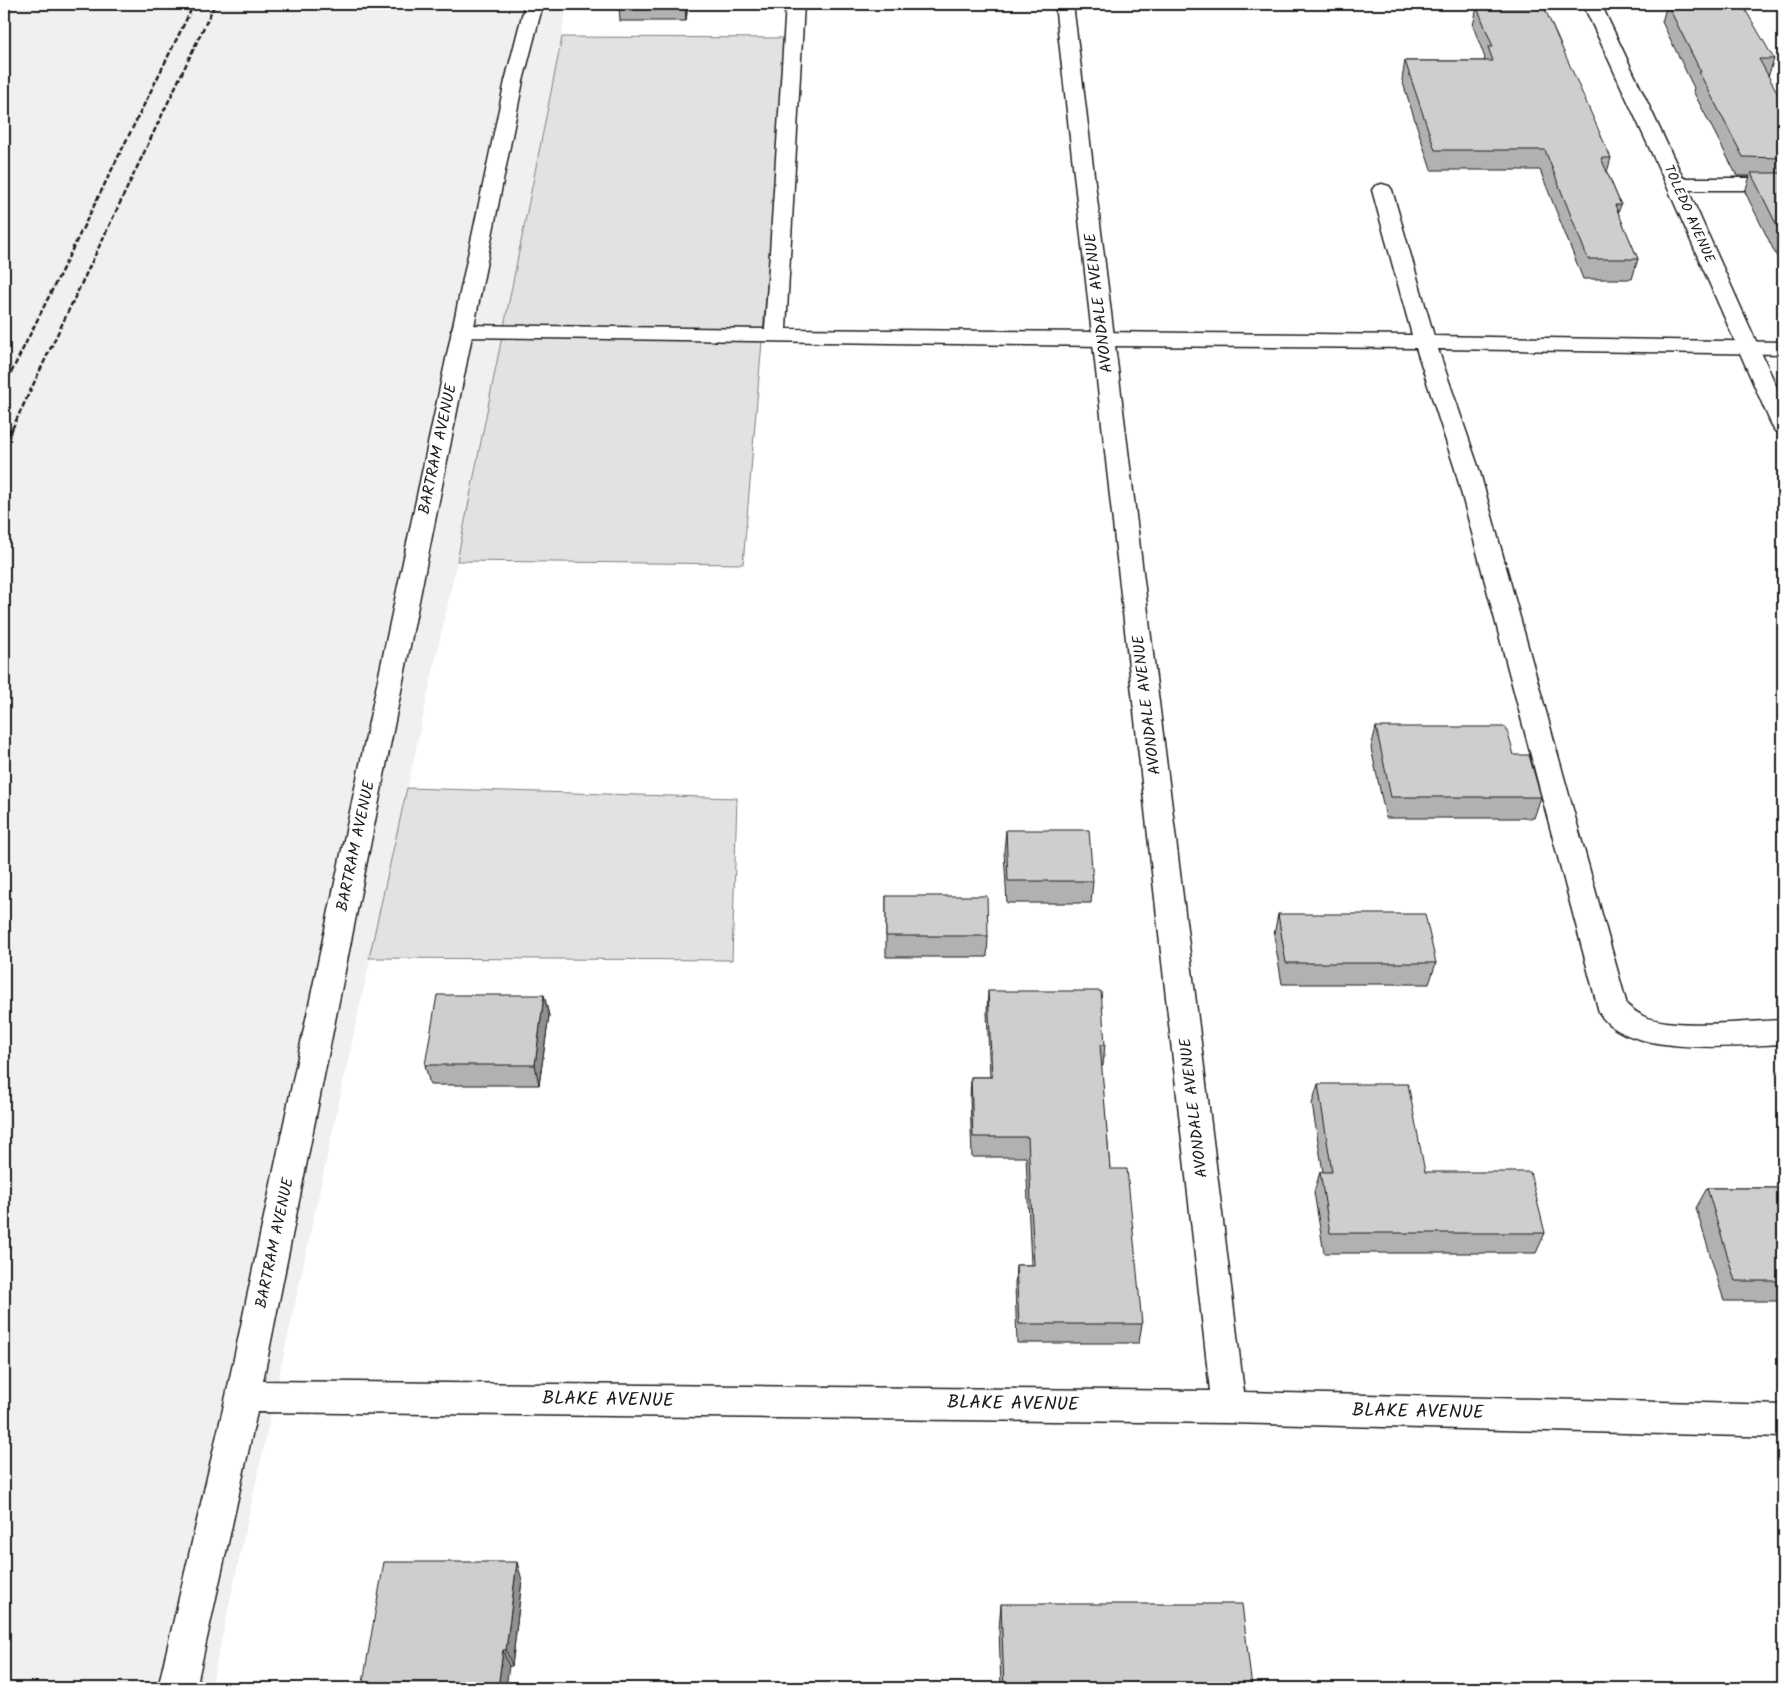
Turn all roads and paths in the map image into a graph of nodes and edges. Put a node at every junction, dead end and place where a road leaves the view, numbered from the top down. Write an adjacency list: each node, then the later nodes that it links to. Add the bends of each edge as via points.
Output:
1 (534, 4): 8 (street, BARTRAM AVENUE, via 514,82)
2 (795, 4): 9 (street)
3 (1064, 4): 10 (street, AVONDALE AVENUE)
4 (1592, 4): 5 (street, TOLEDO AVENUE)
5 (1676, 184): 6 (street); 12 (street, TOLEDO AVENUE)
6 (1783, 184)
7 (1382, 190): 11 (street)
8 (462, 331): 9 (street); 16 (street, BARTRAM AVENUE)
9 (775, 335): 10 (street)
10 (1104, 340): 11 (street); 17 (street, AVONDALE AVENUE)
11 (1425, 342): 12 (street); 15 (street, via 1467,469 1614,1012 1633,1025 1659,1032)
12 (1748, 348): 13 (street); 14 (street, TOLEDO AVENUE)
13 (1783, 348)
14 (1783, 426)
15 (1783, 1032)
16 (243, 1396): 17 (street, BLAKE AVENUE); 19 (street, BARTRAM AVENUE)
17 (1229, 1407): 18 (street, BLAKE AVENUE)
18 (1783, 1421)
19 (177, 1688)

